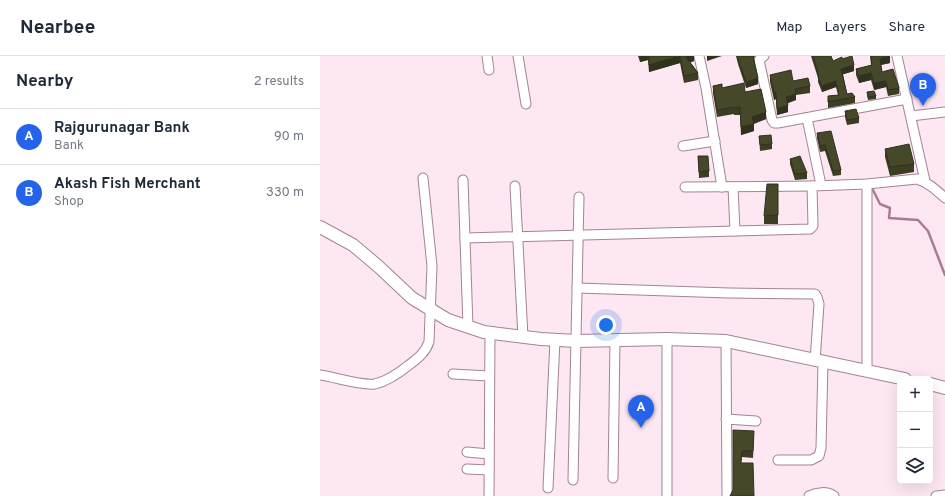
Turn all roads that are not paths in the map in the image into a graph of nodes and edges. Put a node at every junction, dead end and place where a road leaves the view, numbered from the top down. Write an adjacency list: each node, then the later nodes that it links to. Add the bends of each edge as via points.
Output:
1 (487, 56): 6 (street)
2 (518, 56): 8 (street)
3 (699, 56): 12 (street)
4 (764, 56): 11 (street, via 759,60 774,123)
5 (897, 56): 7 (street)
6 (489, 70)
7 (907, 99): 10 (street); 11 (street)
8 (526, 104)
9 (945, 112): 10 (street)
10 (911, 116): 16 (street)
11 (807, 118): 20 (street)
12 (714, 141): 13 (street); 22 (street)
13 (683, 146)
14 (423, 178): 31 (street, via 432,266)
15 (463, 180): 29 (street)
16 (925, 181): 17 (street, via 917,179); 24 (street)
17 (868, 184): 20 (street); 41 (street)
18 (515, 186): 28 (street)
19 (733, 186): 20 (street); 22 (street); 26 (street)
20 (816, 186): 26 (street, via 813,226 810,229)
21 (685, 187): 22 (street)
22 (722, 187)
23 (579, 197): 27 (street)
24 (945, 198)
25 (320, 227): 31 (street, via 353,245 412,298)
26 (735, 232): 27 (street)
27 (578, 235): 28 (street); 30 (street)
28 (517, 236): 29 (street); 34 (street)
29 (465, 238): 32 (street)
30 (577, 288): 37 (street); 40 (street, via 729,294 815,294 819,304)
31 (430, 309): 32 (street, via 448,320); 43 (street, via 426,348 400,372 373,384)
32 (468, 327): 33 (street)
33 (490, 332): 34 (street); 44 (street)
34 (523, 337): 36 (street)
35 (668, 339): 38 (street); 39 (street); 60 (street)
36 (555, 340): 37 (street); 57 (street)
37 (576, 341): 38 (street); 56 (street)
38 (615, 341): 55 (street)
39 (726, 341): 40 (street); 48 (street)
40 (819, 362): 41 (street); 52 (street, via 819,456 811,460)
41 (868, 371): 45 (street)
42 (453, 374): 44 (street)
43 (320, 375)
44 (489, 376): 51 (street)
45 (897, 377)
46 (933, 385): 47 (street)
47 (945, 388)
48 (726, 419): 49 (street); 61 (street)
49 (756, 421)
50 (467, 452): 51 (street)
51 (489, 454): 54 (street)
52 (778, 460)
53 (467, 469): 54 (street)
54 (489, 470): 59 (street)
55 (613, 478)
56 (572, 480)
57 (548, 488)
58 (945, 495): 64 (street)
59 (489, 496)
60 (667, 496)
61 (727, 496)
62 (810, 496): 63 (street, via 830,493)
63 (834, 496)
64 (936, 496)

